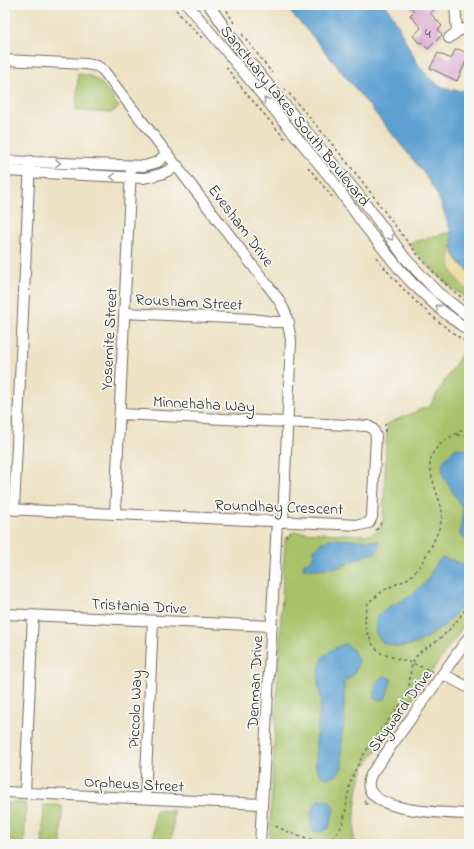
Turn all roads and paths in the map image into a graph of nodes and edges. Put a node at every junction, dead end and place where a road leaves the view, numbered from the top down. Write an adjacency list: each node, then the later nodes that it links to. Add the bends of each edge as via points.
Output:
1 (172, 5): 9 (path)
2 (188, 5): 26 (street, Sanctuary Lakes South Boulevard, one-way to 2, via 333,181)
3 (209, 5): 25 (street, Sanctuary Lakes South Boulevard, via 258,73)
4 (224, 5): 6 (path)
5 (455, 5): 7 (street, via 453,34)
6 (235, 24)
7 (468, 28)
8 (242, 34): 12 (path)
9 (203, 39)
10 (5, 60): 15 (street, Evesham Drive, via 86,64 100,68 106,72)
11 (223, 64): 14 (path)
12 (273, 74)
13 (281, 84): 28 (path, via 341,155 413,250 444,283)
14 (288, 142)
15 (167, 153): 18 (street, via 153,165); 19 (street, Evesham Drive)
16 (5, 161): 17 (street)
17 (30, 161): 18 (street, one-way to 18); 22 (street)
18 (131, 166): 23 (street, Yosemite Street)
19 (178, 166): 23 (street, via 152,177); 31 (street, Evesham Drive, via 275,293)
20 (308, 167): 24 (path)
21 (5, 171): 22 (street)
22 (30, 173): 23 (street, one-way to 22); 41 (street)
23 (130, 177): 29 (street, Yosemite Street)
24 (335, 201)
25 (376, 217): 26 (street, Sanctuary Lakes South Boulevard); 30 (street, Sanctuary Lakes South Boulevard, one-way to 30, via 399,251 416,270 449,302)
26 (364, 225): 32 (street, Sanctuary Lakes South Boulevard, one-way to 26, via 412,283)
27 (376, 257): 33 (path, via 423,309)
28 (469, 303)
29 (124, 313): 31 (street, Rousham Street, via 274,322); 34 (street, Yosemite Street)
30 (469, 317)
31 (288, 318): 35 (street, Evesham Drive, via 291,340)
32 (469, 331)
33 (469, 344)
34 (120, 414): 35 (street, Minnehaha Way); 42 (street, Yosemite Street)
35 (287, 422): 44 (street, Evesham Drive); 44 (street, Roundhay Crescent, via 368,426 373,429 376,448 373,514 369,523 360,525)
36 (385, 424): 39 (path)
37 (469, 426): 38 (path)
38 (457, 434): 40 (path); 54 (path, via 442,442 432,454 430,470 442,513 441,524 428,553 412,576 368,602 366,630 373,645 382,654)
39 (385, 436)
40 (469, 436)
41 (10, 509): 42 (street, Roundhay Crescent)
42 (115, 514): 44 (street, Roundhay Crescent)
43 (382, 519): 46 (path, via 378,529)
44 (280, 521): 52 (street, Denman Drive)
45 (293, 530): 47 (path)
46 (372, 532)
47 (284, 538)
48 (469, 604): 54 (path, via 455,624 419,653)
49 (5, 614): 50 (street, Tristania Drive)
50 (33, 615): 51 (street, Tristania Drive); 58 (street)
51 (153, 621): 52 (street, Tristania Drive); 59 (street, Piccolo Way)
52 (272, 626): 60 (street, Denman Drive)
53 (469, 637): 55 (street, Skyward Drive)
54 (412, 663): 55 (path); 63 (path, via 406,697 361,759 350,783 342,826)
55 (443, 674): 56 (street); 61 (street, Skyward Drive, via 368,783 374,796 403,808)
56 (469, 688)
57 (5, 792): 58 (street, Orpheus Street)
58 (25, 793): 59 (street, Orpheus Street)
59 (145, 798): 60 (street, Orpheus Street)
60 (262, 804): 64 (street, Denman Drive)
61 (469, 814)
62 (270, 824): 63 (path, via 316,842)
63 (328, 843)
64 (260, 844)

